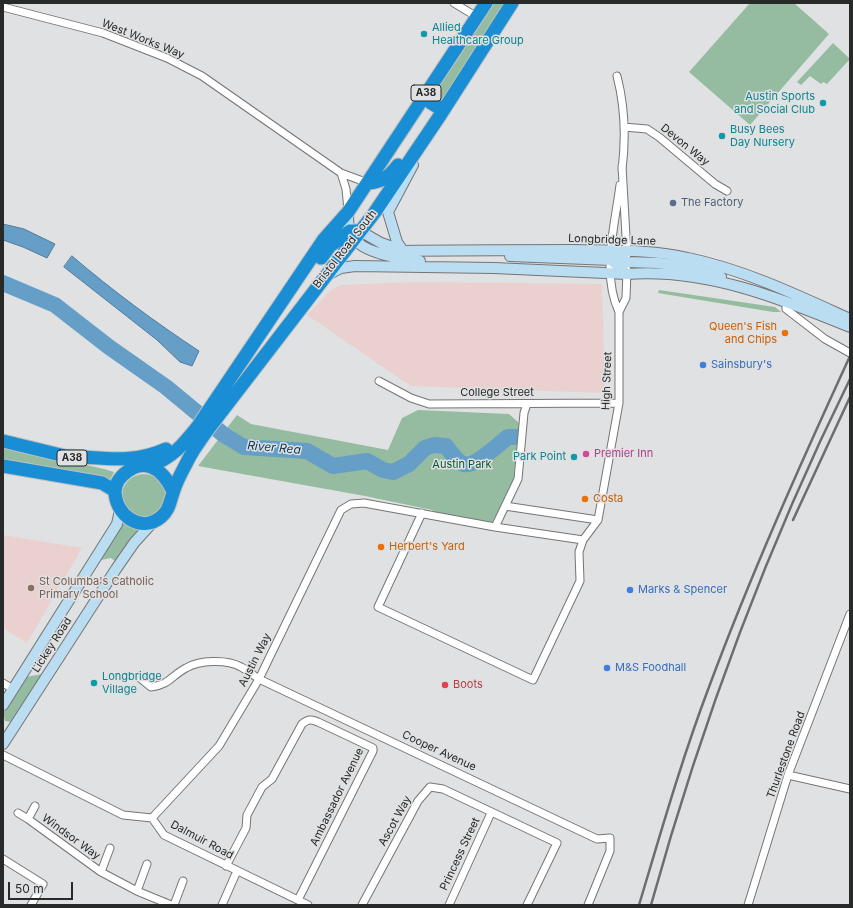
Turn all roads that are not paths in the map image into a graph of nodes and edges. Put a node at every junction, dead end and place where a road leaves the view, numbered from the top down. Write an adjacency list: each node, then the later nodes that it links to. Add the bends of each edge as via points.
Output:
1 (454, 3): 5 (street)
2 (486, 3): 5 (highway, Bristol Road South / A38)
3 (512, 3): 8 (highway, Bristol Road South / A38)
4 (3, 7): 13 (street, West Works Way, via 103,33 168,58 202,76)
5 (477, 17): 7 (highway, Bristol Road South / A38)
6 (617, 76): 9 (street, via 623,105)
7 (425, 95): 8 (highway, via 439,108); 14 (highway, Bristol Road South / A38)
8 (446, 106): 10 (highway, Bristol Road South / A38)
9 (624, 127): 12 (street); 15 (street, Devon Way, via 647,129)
10 (429, 132): 11 (highway, Bristol Road South / A38); 14 (highway, via 416,139 390,175 379,182)
11 (418, 148): 17 (highway, Bristol Road South / A38); 18 (street, via 415,161 388,212 397,242)
12 (622, 166): 19 (street); 20 (street)
13 (341, 173): 14 (street, West Works Way); 16 (street, via 346,189)
14 (368, 183): 16 (highway, Bristol Road South / A38)
15 (727, 191)
16 (348, 212): 17 (street); 28 (highway, Bristol Road South / A38, via 324,239)
17 (354, 233): 18 (street, Longbridge Lane); 22 (street, Longbridge Lane, via 372,250 399,259); 25 (highway, Bristol Road South / A38); 28 (highway, via 330,246 290,298)
18 (403, 251): 20 (street, Longbridge Lane)
19 (627, 251): 20 (street, Longbridge Lane); 21 (street, High Street); 30 (street, Longbridge Lane, via 656,253 714,264 774,286)
20 (611, 255): 21 (street); 23 (street, High Street); 24 (street)
21 (626, 262): 24 (street, High Street); 26 (street, Longbridge Lane, via 682,266 752,286)
22 (494, 268): 23 (street, Longbridge Lane); 25 (street, Longbridge Lane, via 355,266 341,268)
23 (611, 273): 24 (street, Longbridge Lane); 29 (street, High Street, via 613,300)
24 (628, 274): 26 (street, Longbridge Lane, via 648,272 678,275); 29 (street, High Street, via 626,298)
25 (324, 276): 34 (highway, Bristol Road South / A38)
26 (774, 297): 27 (street, Longbridge Lane)
27 (786, 301): 31 (street, Longbridge Lane); 32 (street, via 786,309 825,339)
28 (276, 310): 34 (highway, Bristol Road South / A38)
29 (619, 312): 35 (street, High Street)
30 (850, 319)
31 (850, 327)
32 (848, 352)
33 (379, 381): 36 (street, College Street, via 411,398 429,404)
34 (221, 403): 37 (highway, Bristol Road South / A38)
35 (619, 403): 36 (street, College Street); 48 (street, High Street)
36 (527, 404): 45 (street, via 518,479)
37 (199, 430): 39 (highway, via 152,456 133,460); 41 (highway, Bristol Road South / A38, via 179,450); 44 (highway, Bristol Road South / A38)
38 (3, 440): 39 (highway, A38)
39 (66, 456): 42 (highway, A38)
40 (3, 466): 43 (highway, A38, via 102,483)
41 (150, 466): 42 (highway); 44 (highway, via 165,477)
42 (129, 470): 43 (highway)
43 (115, 491): 46 (highway)
44 (173, 491): 49 (highway, via 168,510)
45 (505, 506): 48 (street); 50 (street)
46 (120, 510): 49 (highway, via 128,519 138,524); 56 (street, Lickey Road, via 117,524)
47 (422, 513): 50 (street); 51 (street, High Street, via 378,607 533,680 580,581 579,552); 54 (street, Austin Way, via 364,503 351,504 341,510)
48 (598, 520): 51 (street, High Street)
49 (153, 522): 58 (street, Lickey Road, via 116,569)
50 (494, 527): 51 (street)
51 (583, 540)
52 (850, 614): 60 (street, Thurlestone Road)
53 (140, 678): 54 (street, Cooper Avenue, via 151,687 162,686 186,668 206,662 224,662 240,666)
54 (259, 679): 65 (street, Austin Way, via 219,746); 83 (street, Cooper Avenue, via 597,839 610,838 610,851)
55 (3, 683): 56 (street)
56 (13, 689): 57 (street, Lickey Road)
57 (3, 705)
58 (3, 744)
59 (3, 755): 65 (street, via 123,815)
60 (788, 775): 61 (street); 84 (street, Thurlestone Road)
61 (850, 790)
62 (35, 806): 66 (street, Windsor Way)
63 (18, 813): 66 (street, Windsor Way)
64 (491, 813): 80 (street, Ascot Way, via 443,789 430,787 418,801); 81 (street, Princess Street); 82 (street, Ascot Way, via 557,844)
65 (152, 818): 70 (street, Dalmuir Road, via 164,835)
66 (28, 819): 72 (street, Windsor Way)
67 (110, 848): 72 (street, Windsor Way)
68 (3, 859): 76 (street, via 43,884)
69 (147, 864): 74 (street)
70 (226, 866): 71 (street, Dalmuir Road); 75 (street, Ambassador Avenue, via 246,828 247,815 262,787 272,779 302,724 306,720 318,722 373,748 373,751)
71 (237, 871): 75 (street, Dalmuir Road); 78 (street)
72 (101, 872): 74 (street, Windsor Way)
73 (184, 881): 77 (street, Windsor Way)
74 (137, 891): 77 (street, Windsor Way)
75 (298, 900): 79 (street, Dalmuir Road)
76 (31, 905)
77 (173, 905)
78 (222, 905)
79 (308, 905)
80 (362, 905)
81 (449, 905)
82 (527, 905)
83 (588, 905)
84 (748, 905)

